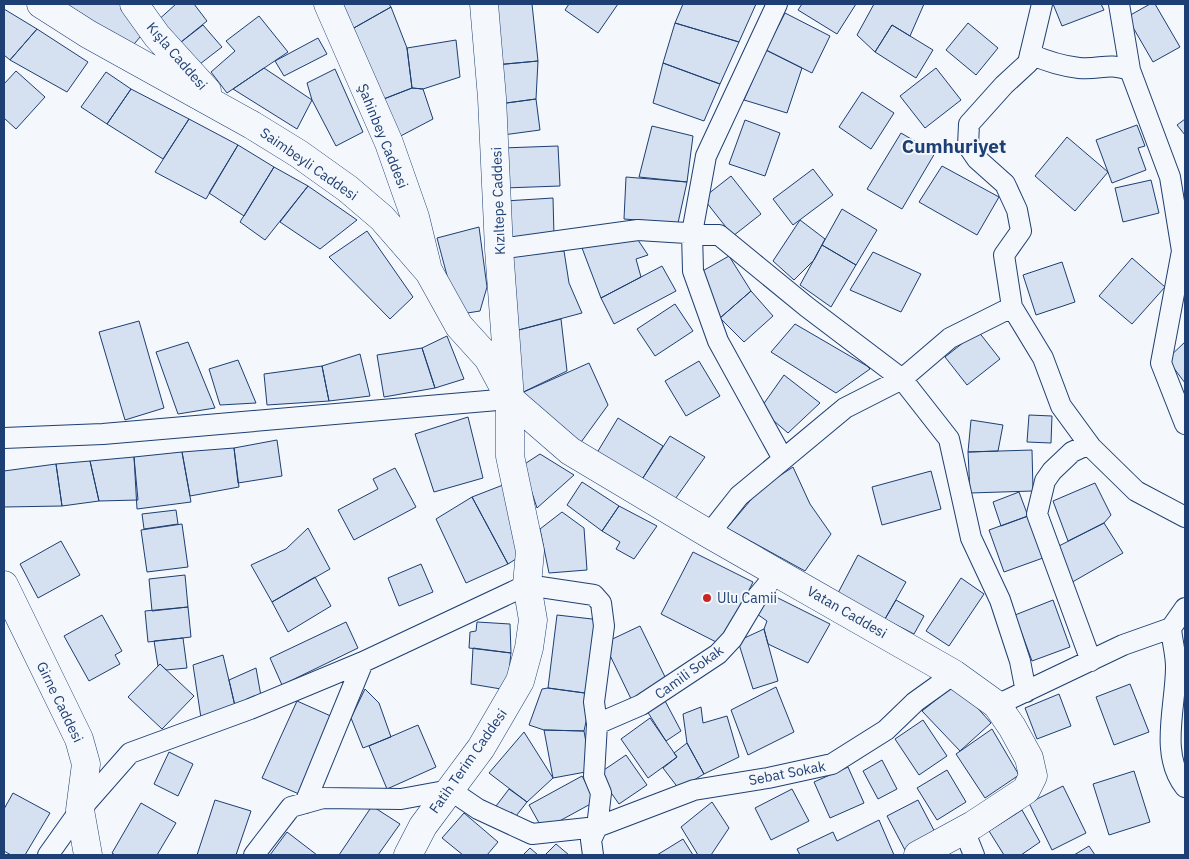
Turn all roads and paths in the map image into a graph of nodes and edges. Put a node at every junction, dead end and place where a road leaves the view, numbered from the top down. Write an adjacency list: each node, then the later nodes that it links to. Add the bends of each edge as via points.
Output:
1 (41, 4): 10 (street, Saimbeyli Caddesi, via 88,34)
2 (134, 4): 10 (street, Kışla Caddesi, via 157,36)
3 (328, 4): 14 (street, Şahinbey Caddesi, via 389,143)
4 (484, 4): 13 (street, Kızıltepe Caddesi, via 493,107)
5 (777, 4): 12 (street, via 706,156)
6 (1042, 4): 8 (street)
7 (1119, 4): 9 (street)
8 (1030, 54): 9 (street, via 1053,64 1081,68 1115,65); 15 (street, via 1028,63 970,124 969,131 968,146 977,159 1005,184 1017,210 1021,231 1004,255)
9 (1130, 70): 11 (street)
10 (222, 107): 14 (street, Saimbeyli Caddesi, via 300,154 348,190 382,218)
11 (1178, 179): 18 (street, via 1182,252 1161,363)
12 (692, 233): 13 (street, via 638,230); 16 (street, via 719,235 806,307); 21 (street, via 693,271 714,332)
13 (499, 249): 17 (street, Kızıltepe Caddesi)
14 (429, 272): 17 (street, Saimbeyli Caddesi, via 459,326 488,358)
15 (1012, 307): 16 (street, via 950,338); 20 (street, via 1042,358 1061,406)
16 (902, 378): 21 (street, via 845,408); 32 (street, via 949,439 971,538 1000,600 1020,661)
17 (510, 399): 19 (street, via 103,434); 23 (street, Vatan Caddesi, via 570,451); 25 (street, Fatih Terim Caddesi, via 510,456 530,551)
18 (1185, 424)
19 (4, 438)
20 (1089, 444): 22 (street, via 1136,491); 29 (street, via 1072,452 1052,471 1045,481 1037,514)
21 (783, 459): 23 (street, via 739,496)
22 (1185, 517)
23 (709, 534): 24 (street, Vatan Caddesi)
24 (778, 572): 31 (street, Vatan Caddesi); 34 (street, Camili Sokak, via 718,654 641,706)
25 (526, 584): 30 (street); 34 (street, via 594,595 601,603 604,626 594,702); 36 (street, Fatih Terim Caddesi, via 533,620 520,681 481,748)
26 (4, 585): 38 (street, Girne Caddesi, via 79,739 86,764)
27 (1185, 608): 28 (street)
28 (1170, 628): 29 (street); 35 (street, via 1176,665 1170,745 1179,779)
29 (1090, 661): 32 (street)
30 (364, 662): 37 (street); 38 (street, via 130,753)
31 (954, 674): 33 (street, Vatan Caddesi); 39 (street, Sebat Sokak, via 915,702 886,730 832,764 694,790)
32 (1026, 692): 33 (street)
33 (997, 706): 40 (street, Vatan Caddesi, via 1029,758 1033,776 1026,790)
34 (597, 724): 39 (street, via 594,776 602,793)
35 (1185, 788)
36 (450, 790): 37 (street, via 401,799 323,798); 39 (street, Sebat Sokak, via 478,810 532,834); 44 (street, Fatih Terim Caddesi, via 423,826)
37 (305, 803): 43 (street, via 292,807)
38 (80, 810): 41 (street); 42 (street, Girne Caddesi)
39 (597, 827): 45 (street, via 591,840)
40 (964, 830): 46 (street, Vatan Caddesi); 47 (street)
41 (48, 855)
42 (88, 855)
43 (254, 855)
44 (408, 855)
45 (593, 855)
46 (918, 855)
47 (974, 855)

